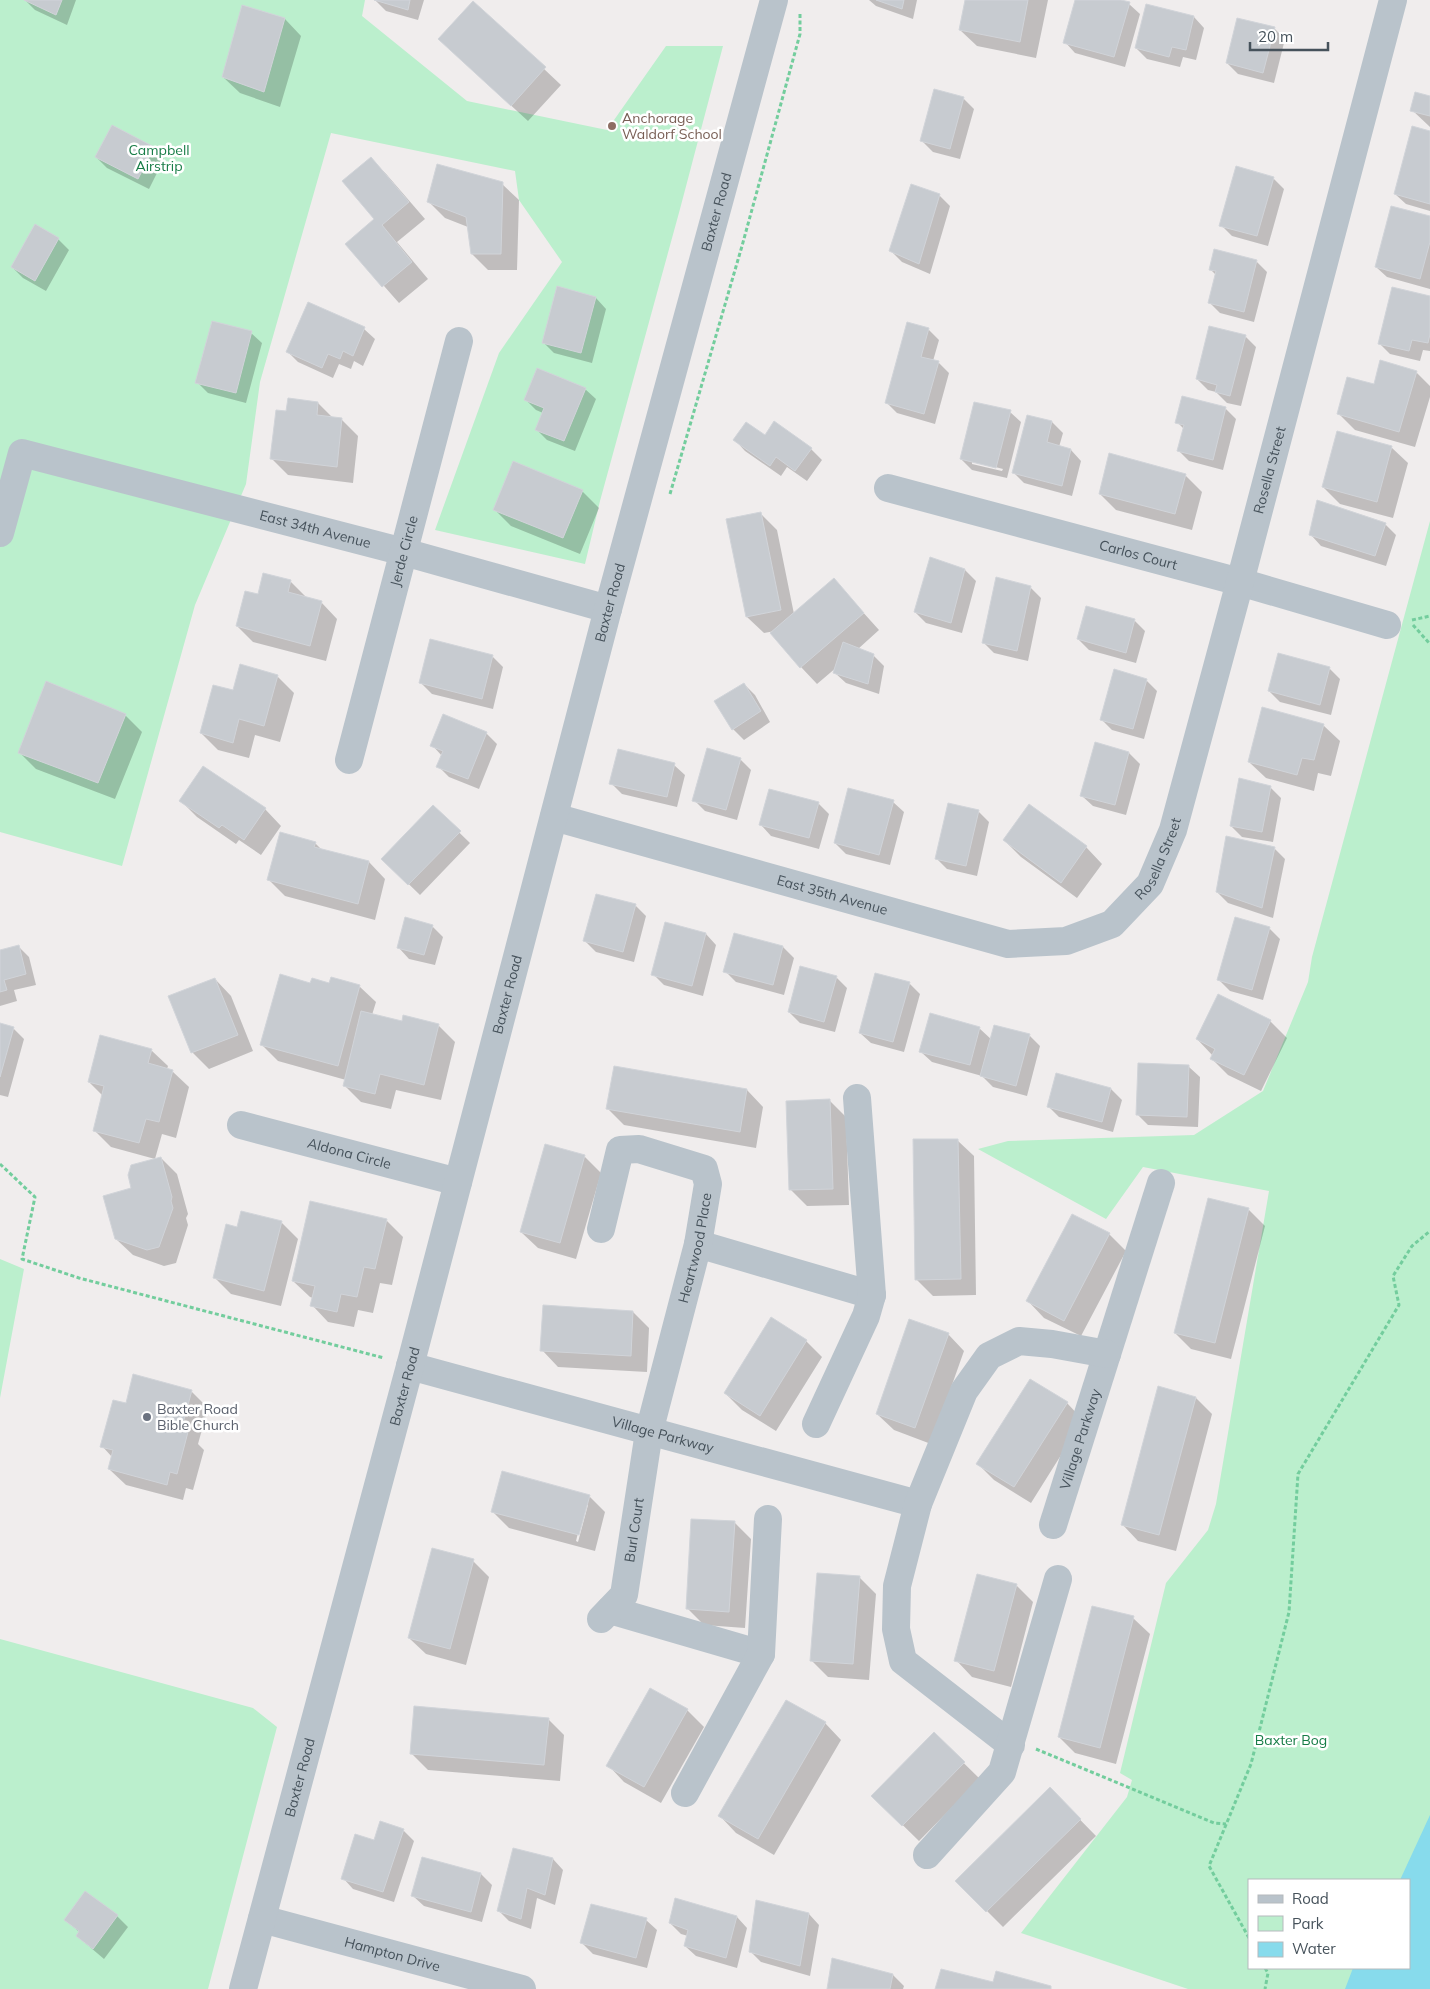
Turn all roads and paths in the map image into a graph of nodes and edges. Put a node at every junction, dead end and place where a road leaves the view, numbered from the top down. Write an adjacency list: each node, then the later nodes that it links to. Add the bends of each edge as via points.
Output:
1 (774, 0): 8 (street, Baxter Road)
2 (1387, 1): 7 (street, Rosella Street)
3 (459, 342): 6 (street, Jerde Circle)
4 (888, 488): 7 (street, Carlos Court)
5 (0, 533): 6 (street, East 34th Avenue, via 22,453)
6 (404, 552): 8 (street, East 34th Avenue); 11 (street, Jerde Circle)
7 (1240, 582): 9 (street, Carlos Court); 13 (street, Rosella Street, via 1173,830 1150,884)
8 (608, 609): 12 (street, Baxter Road)
9 (1398, 623): 10 (path)
10 (1430, 644)
11 (349, 760)
12 (554, 817): 13 (street, East 35th Avenue, via 1008,944 1066,941); 17 (street, Baxter Road)
13 (1112, 924)
14 (857, 1098): 22 (street)
15 (241, 1125): 17 (street, Aldona Circle)
16 (0, 1164): 24 (path, via 35,1197 22,1259 79,1278)
17 (458, 1182): 24 (street, Baxter Road)
18 (1161, 1183): 23 (street, Village Parkway)
19 (602, 1229): 21 (street, Heartwood Place, via 620,1150 638,1149 704,1168 708,1184)
20 (1430, 1231): 34 (path, via 1412,1246 1393,1276 1399,1305 1298,1474 1289,1612 1251,1764)
21 (698, 1244): 22 (street); 26 (street, Heartwood Place)
22 (872, 1295): 25 (street, via 866,1316)
23 (1107, 1354): 27 (street, via 1019,1340 989,1356 964,1391); 29 (street, Village Parkway)
24 (410, 1366): 26 (street, Village Parkway); 36 (street, Baxter Road)
25 (816, 1424)
26 (649, 1432): 27 (street, Village Parkway); 31 (street, Burl Court, via 624,1595 605,1615)
27 (918, 1504): 32 (street, via 897,1586 896,1629 903,1660)
28 (768, 1519): 31 (street)
29 (1053, 1525)
30 (1058, 1578): 32 (street)
31 (761, 1654): 33 (street)
32 (1011, 1745): 34 (path, via 1032,1747 1214,1823); 35 (street, via 1002,1772)
33 (685, 1794)
34 (1226, 1824): 37 (path, via 1209,1866)
35 (927, 1855)
36 (262, 1919): 39 (street, Baxter Road); 40 (street, Hampton Drive)
37 (1248, 1936)
38 (1266, 1969): 41 (path)
39 (243, 1989)
40 (522, 1989)
41 (1266, 1989)

